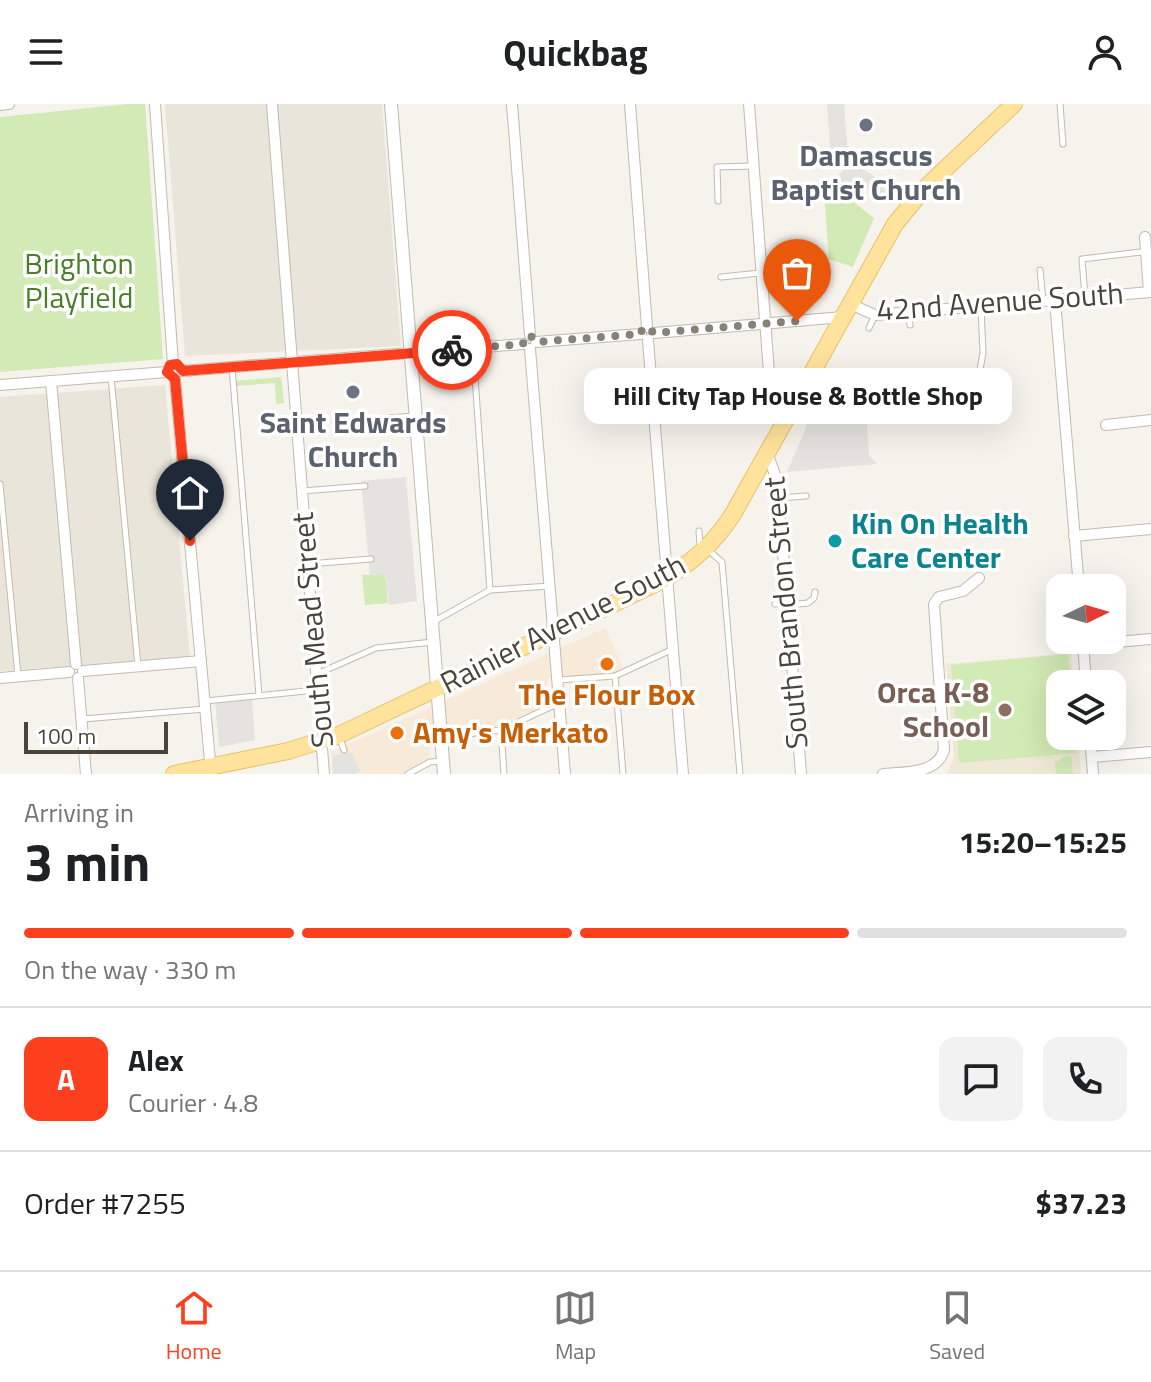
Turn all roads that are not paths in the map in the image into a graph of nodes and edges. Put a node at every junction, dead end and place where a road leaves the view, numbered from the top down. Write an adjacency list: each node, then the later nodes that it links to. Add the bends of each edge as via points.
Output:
1 (9, 104): 10 (street)
2 (155, 104): 36 (street)
3 (272, 104): 34 (street, South Mead Street)
4 (391, 104): 33 (street)
5 (512, 104): 31 (street)
6 (630, 104): 30 (street)
7 (749, 104): 12 (street)
8 (1014, 104): 24 (main road, Rainier Avenue South, via 902,201)
9 (1060, 104): 11 (lane)
10 (0, 105)
11 (1063, 144)
12 (754, 166): 13 (lane, via 717,167); 17 (street)
13 (718, 201)
14 (1145, 237): 19 (street)
15 (1141, 252): 20 (lane, via 1082,259)
16 (1040, 270): 22 (lane)
17 (762, 273): 18 (lane); 27 (street)
18 (721, 277)
19 (1150, 292): 20 (street, 42nd Avenue South)
20 (1085, 297): 21 (street, 42nd Avenue South)
21 (1055, 300): 22 (street, 42nd Avenue South); 56 (street)
22 (1043, 301): 23 (street, 42nd Avenue South)
23 (981, 306): 25 (street, 42nd Avenue South); 40 (lane, via 983,353)
24 (847, 311): 26 (street, 42nd Avenue South); 27 (street, 42nd Avenue South); 41 (main road, Rainier Avenue South, via 822,370)
25 (908, 312): 26 (street, 42nd Avenue South); 28 (lane)
26 (875, 315): 29 (lane)
27 (765, 324): 30 (street, 42nd Avenue South); 46 (street, via 771,400)
28 (910, 325)
29 (869, 328)
30 (647, 333): 31 (street, 42nd Avenue South); 61 (street)
31 (530, 342): 32 (street, 42nd Avenue South); 63 (street)
32 (473, 348): 33 (street, 42nd Avenue South); 64 (lane)
33 (411, 354): 34 (street, 42nd Avenue South); 43 (street)
34 (291, 362): 35 (street, 42nd Avenue South); 51 (street, South Mead Street)
35 (232, 366): 36 (street, 42nd Avenue South); 86 (lane)
36 (174, 371): 37 (street, 42nd Avenue South); 76 (street)
37 (111, 376): 38 (street, 42nd Avenue South); 77 (lane)
38 (51, 381): 39 (street, 42nd Avenue South); 78 (street)
39 (0, 385)
40 (976, 391)
41 (801, 392): 42 (lane); 46 (main road, Rainier Avenue South)
42 (826, 405)
43 (416, 416): 45 (lane); 70 (street, via 416,481)
44 (1151, 420): 47 (street)
45 (335, 422)
46 (784, 422): 48 (main road, Rainier Avenue South)
47 (1106, 425)
48 (767, 453): 53 (street, South Brandon Street); 57 (main road, Rainier Avenue South, via 733,514)
49 (0, 484): 80 (lane)
50 (365, 486): 51 (lane)
51 (302, 491): 59 (street, South Mead Street)
52 (806, 496): 53 (lane)
53 (779, 498): 66 (street, South Brandon Street, via 781,586)
54 (1151, 529): 56 (street)
55 (699, 531): 57 (lane)
56 (1074, 536): 60 (street)
57 (703, 551): 61 (main road, Rainier Avenue South); 69 (lane, via 722,562)
58 (371, 559): 59 (lane)
59 (307, 565): 79 (street, South Mead Street)
60 (1078, 574)
61 (667, 577): 71 (main road, Rainier Avenue South); 75 (street)
62 (979, 578): 108 (street, via 963,591 939,597 933,610 944,750 938,764 923,771)
63 (551, 586): 64 (lane); 71 (street)
64 (490, 590): 70 (lane)
65 (815, 592): 66 (lane, via 808,603)
66 (787, 603): 67 (lane); 107 (street, South Brandon Street)
67 (775, 604)
68 (735, 609): 69 (lane)
69 (727, 610): 106 (lane)
70 (433, 622): 74 (street)
71 (554, 632): 83 (street, via 562,666); 84 (main road, Rainier Avenue South)
72 (1151, 639): 73 (street)
73 (1126, 640)
74 (434, 642): 79 (lane, via 376,648); 84 (street)
75 (672, 650): 81 (lane); 105 (street)
76 (201, 661): 77 (street); 88 (street)
77 (138, 667): 78 (street)
78 (77, 671): 80 (street); 89 (street)
79 (316, 674): 85 (street, South Mead Street)
80 (18, 676): 82 (street)
81 (615, 676): 83 (lane); 104 (lane)
82 (0, 678)
83 (558, 680): 87 (street)
84 (438, 688): 91 (street); 92 (main road, Rainier Avenue South, via 341,742)
85 (317, 690): 86 (lane); 92 (street, South Mead Street)
86 (259, 695): 88 (lane)
87 (560, 703): 90 (lane); 103 (street)
88 (208, 709): 89 (lane); 97 (street)
89 (81, 719): 98 (street)
90 (501, 730): 91 (lane); 102 (lane)
91 (441, 737): 96 (street)
92 (321, 741): 97 (main road, Rainier Avenue South); 100 (street, South Mead Street)
93 (1091, 750): 95 (street)
94 (1151, 752): 95 (street)
95 (1092, 757): 109 (street)
96 (444, 767): 101 (lane, via 430,762)
97 (211, 770): 99 (main road, Rainier Avenue South)
98 (86, 774)
99 (174, 774)
100 (324, 774)
101 (408, 774)
102 (504, 774)
103 (565, 774)
104 (623, 774)
105 (683, 774)
106 (740, 774)
107 (801, 774)
108 (883, 774)
109 (1093, 774)

